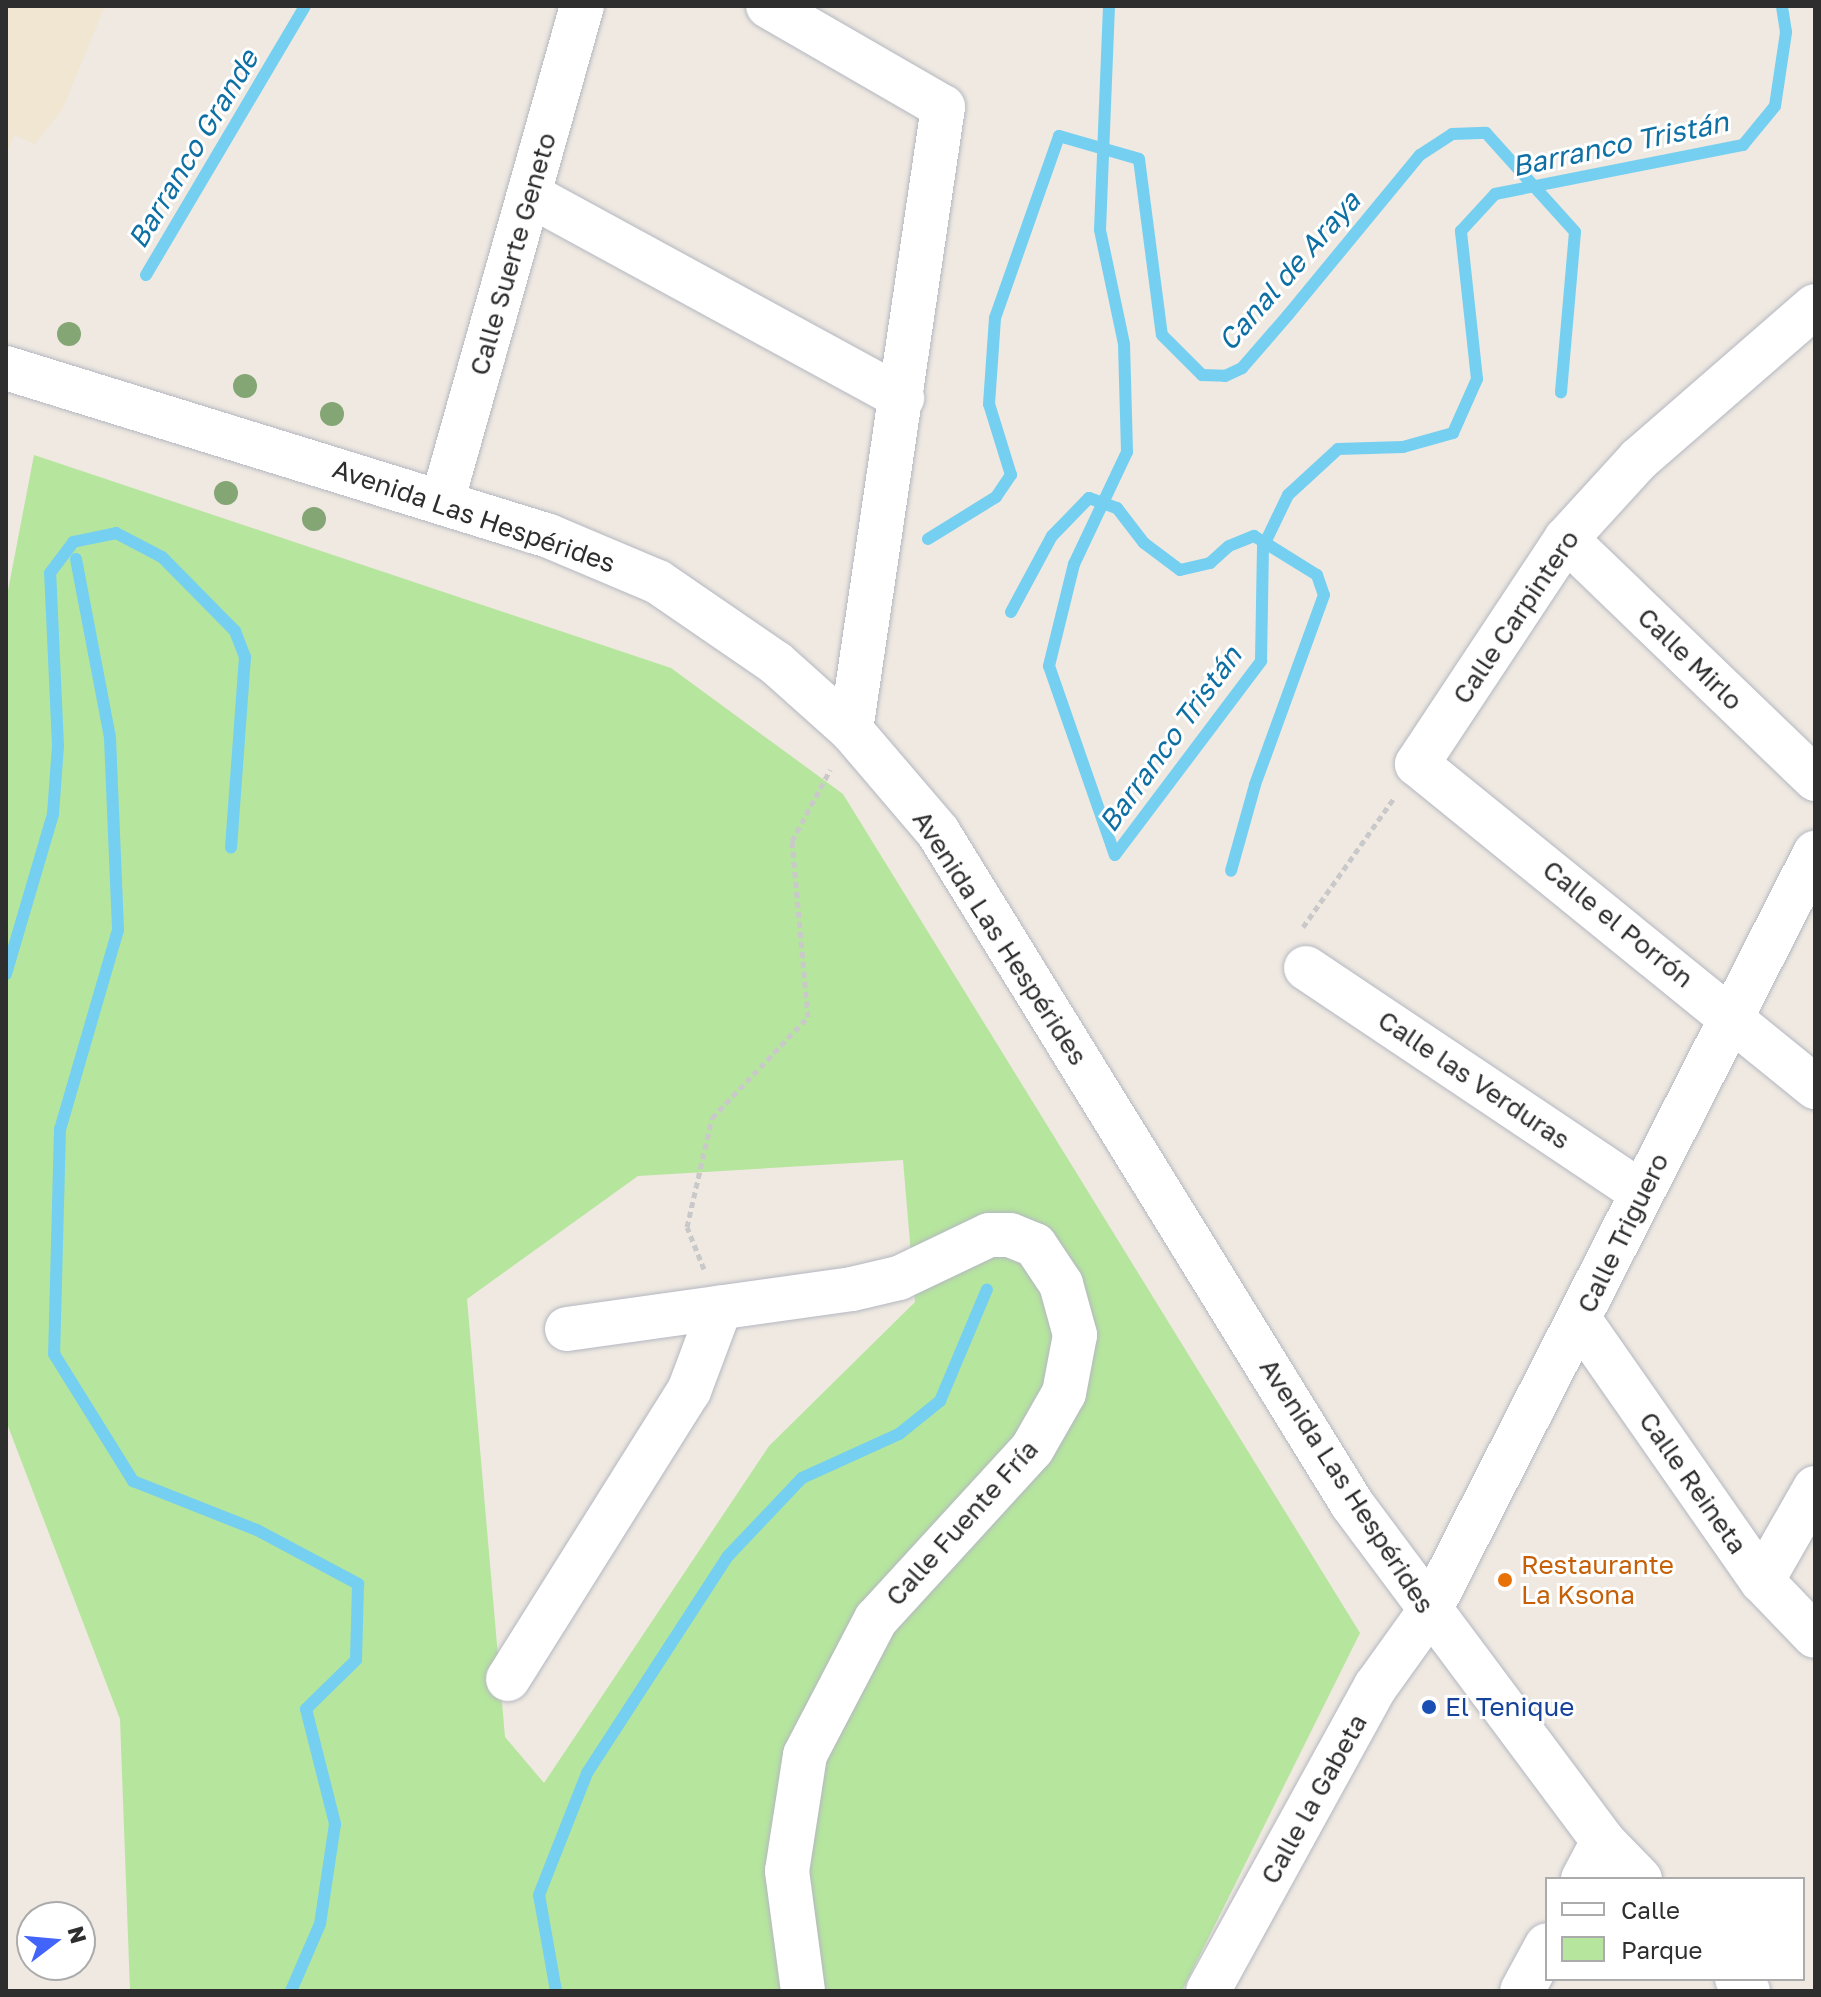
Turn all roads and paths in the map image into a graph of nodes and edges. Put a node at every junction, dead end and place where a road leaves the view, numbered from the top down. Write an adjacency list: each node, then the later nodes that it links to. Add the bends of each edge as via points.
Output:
1 (582, 6): 3 (street, Calle Suerte Geneto)
2 (768, 6): 6 (street, via 943,107)
3 (530, 195): 6 (street); 7 (street, Calle Suerte Geneto)
4 (1815, 307): 8 (street, Calle Carpintero, via 1639,459)
5 (6, 368): 7 (street, Avenida Las Hespérides)
6 (902, 398): 9 (street)
7 (442, 502): 9 (street, Avenida Las Hespérides, via 549,536 658,582 776,663)
8 (1566, 539): 10 (street, Calle Carpintero); 11 (street, Calle Mirlo)
9 (851, 730): 17 (path, via 792,841 808,1017 712,1118 687,1227); 22 (street, Avenida Las Hespérides, via 938,832 1352,1504)
10 (1417, 764): 13 (path, via 1285,953); 14 (street, Calle el Porrón)
11 (1815, 779)
12 (1815, 853): 14 (street, Calle Triguero)
13 (1306, 968): 16 (street, Calle las Verduras)
14 (1735, 1018): 15 (street, Calle el Porrón); 16 (street, Calle Triguero)
15 (1815, 1087)
16 (1641, 1192): 18 (street, Calle Triguero)
17 (720, 1308): 19 (street, Calle Fuente Fría); 24 (street, via 689,1391); 30 (street, Calle Fuente Fría, via 899,1278 989,1235 1010,1235 1035,1245 1061,1284 1075,1335 1064,1393 1032,1449 876,1619 805,1755 787,1871)
18 (1581, 1322): 21 (street, Calle Reineta); 22 (street, Calle Triguero)
19 (567, 1329)
20 (1815, 1488): 21 (street)
21 (1762, 1581): 23 (street, Calle Reineta)
22 (1429, 1612): 25 (street, Avenida Las Hespérides); 29 (street, Calle la Gabeta, via 1376,1686)
23 (1815, 1636)
24 (508, 1679)
25 (1603, 1841): 26 (street); 27 (street, Avenida Las Hespérides)
26 (1584, 1877)
27 (1638, 1877)
28 (1545, 1949): 31 (street)
29 (1210, 1990)
30 (803, 1991)
31 (1522, 1991)

